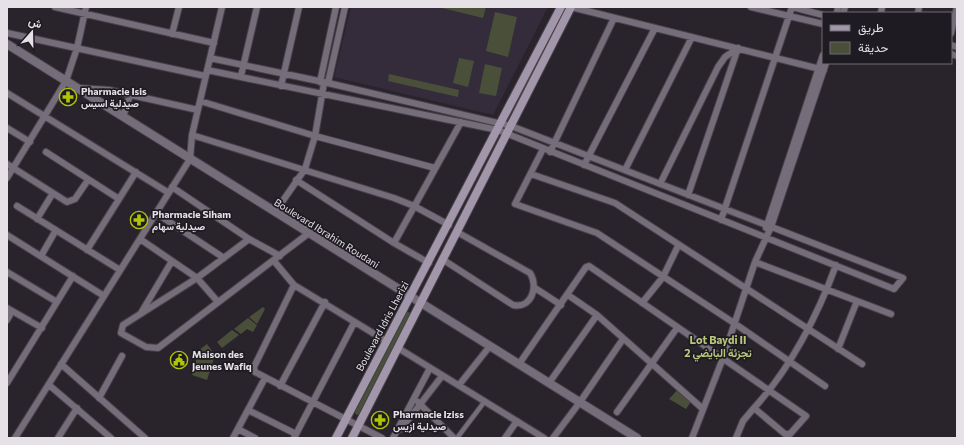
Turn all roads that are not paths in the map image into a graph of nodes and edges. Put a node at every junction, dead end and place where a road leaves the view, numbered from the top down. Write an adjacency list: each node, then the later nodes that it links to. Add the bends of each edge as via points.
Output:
1 (55, 7): 14 (street)
2 (86, 7): 14 (street)
3 (179, 7): 22 (street)
4 (222, 7): 24 (street)
5 (257, 7): 30 (street)
6 (299, 7): 33 (street)
7 (336, 7): 36 (street)
8 (345, 7): 36 (street)
9 (560, 7): 48 (main road, Boulevard Idris Lherizi)
10 (571, 7): 17 (street); 47 (main road)
11 (751, 7): 16 (street)
12 (792, 7): 15 (street); 16 (street)
13 (957, 7): 20 (street)
14 (84, 14): 22 (street); 26 (street)
15 (822, 15)
16 (790, 16): 18 (street); 28 (street)
17 (614, 18): 19 (street); 54 (street)
18 (822, 24)
19 (655, 28): 23 (street); 57 (street)
20 (952, 29)
21 (7, 33): 26 (street)
22 (172, 34): 24 (street)
23 (692, 37): 27 (street); 64 (street)
24 (214, 43): 29 (street)
25 (7, 44): 35 (street, Boulevard Ibrahim Roudani)
26 (77, 48): 32 (street); 35 (street)
27 (738, 48): 28 (street); 70 (street, via 725,57 718,67); 73 (street)
28 (776, 57): 31 (street); 77 (street)
29 (210, 58): 30 (street); 32 (street)
30 (243, 65): 33 (street); 34 (street)
31 (823, 67): 83 (street)
32 (206, 73): 34 (street); 42 (street)
33 (283, 74): 36 (street); 37 (street)
34 (240, 76): 37 (street)
35 (66, 81): 38 (street, Boulevard Ibrahim Roudani); 44 (street)
36 (324, 82): 40 (street); 48 (street)
37 (281, 86): 40 (street)
38 (77, 88): 41 (street, via 109,90); 45 (street, Boulevard Ibrahim Roudani)
39 (7, 93): 44 (street)
40 (322, 94): 46 (street); 52 (street)
41 (130, 95): 43 (street); 45 (street)
42 (200, 101): 43 (street); 52 (street)
43 (198, 110): 50 (street)
44 (45, 116): 53 (street); 65 (street)
45 (123, 117): 58 (street, Boulevard Ibrahim Roudani)
46 (461, 122): 48 (street); 62 (street)
47 (511, 126): 48 (street); 51 (main road); 54 (street)
48 (499, 127): 51 (street); 82 (main road, Boulevard Idris Lherizi)
49 (7, 128): 53 (street)
50 (192, 135): 58 (street); 63 (street)
51 (507, 135): 55 (street); 85 (main road)
52 (315, 136): 62 (street); 63 (street)
53 (30, 142): 61 (street)
54 (554, 142): 55 (street); 57 (street)
55 (546, 150): 60 (street); 66 (street)
56 (46, 152): 68 (street)
57 (589, 156): 60 (street); 64 (street)
58 (190, 158): 71 (street); 78 (street, Boulevard Ibrahim Roudani)
59 (7, 164): 61 (street)
60 (584, 165): 81 (street)
61 (13, 168): 67 (street); 72 (street)
62 (435, 168): 76 (street)
63 (304, 169): 69 (street); 76 (street)
64 (625, 170): 70 (street)
65 (136, 172): 71 (street); 74 (street)
66 (531, 174): 92 (street, via 615,204); 106 (street, via 515,204 597,232)
67 (7, 178)
68 (88, 180): 72 (street, via 73,201 67,202); 74 (street)
69 (296, 180): 78 (street); 91 (street)
70 (660, 184): 73 (street)
71 (170, 190): 79 (street); 90 (street)
72 (53, 193): 80 (street)
73 (688, 195): 77 (street)
74 (119, 199): 93 (street)
75 (17, 206): 80 (street)
76 (414, 206): 82 (street); 91 (street)
77 (724, 209): 81 (street); 83 (street)
78 (276, 212): 86 (street, Boulevard Ibrahim Roudani)
79 (156, 213): 89 (street); 96 (street)
80 (37, 218): 84 (street)
81 (720, 220): 88 (street)
82 (449, 225): 101 (main road, Boulevard Idris Lherizi)
83 (769, 226): 88 (street); 102 (street, via 903,278 894,289)
84 (56, 230): 93 (street); 94 (street)
85 (458, 232): 97 (main road); 109 (street, via 530,273)
86 (308, 233): 95 (street); 112 (street, Boulevard Ibrahim Roudani)
87 (7, 235): 94 (street)
88 (765, 237): 100 (street); 102 (street)
89 (140, 239): 98 (street); 103 (street)
90 (249, 239): 95 (street); 96 (street)
91 (394, 243): 101 (street)
92 (678, 246): 106 (street); 111 (street)
93 (87, 250): 103 (street)
94 (40, 256): 105 (street)
95 (280, 256): 99 (street)
96 (224, 258): 107 (street)
97 (442, 260): 109 (street, via 513,305 526,303); 119 (main road)
98 (172, 261): 107 (street); 123 (street)
99 (274, 261): 108 (street); 117 (street)
100 (755, 262): 110 (street); 111 (street)
101 (429, 263): 112 (main road, Boulevard Idris Lherizi)
102 (836, 266): 110 (street)
103 (120, 270): 114 (street)
104 (7, 272): 116 (street)
105 (73, 276): 114 (street); 116 (street)
106 (663, 277): 120 (street); 128 (street)
107 (197, 278): 117 (street); 123 (street)
108 (294, 285): 118 (street); 146 (street, via 254,367 255,372)
109 (535, 288): 121 (street)
110 (827, 289): 115 (street); 131 (street)
111 (745, 290): 128 (street); 131 (street)
112 (409, 295): 119 (street, Boulevard Ibrahim Roudani); 133 (main road, Boulevard Idris Lherizi)
113 (568, 295): 120 (street, via 589,266); 121 (street); 125 (street)
114 (104, 296): 141 (street)
115 (857, 301): 124 (street); 136 (street)
116 (57, 302): 129 (street)
117 (218, 302): 123 (street, via 154,349 121,332 123,325)
118 (325, 302): 127 (street); 151 (street)
119 (420, 303): 134 (street, Boulevard Ibrahim Roudani); 135 (main road)
120 (642, 303): 130 (street)
121 (561, 305): 142 (street)
122 (10, 310): 126 (street); 129 (street)
123 (140, 314)
124 (891, 314)
125 (597, 315): 132 (street); 148 (street)
126 (7, 320)
127 (354, 323): 133 (street); 158 (street)
128 (734, 323): 138 (street); 139 (street)
129 (42, 328): 147 (street)
130 (677, 328): 138 (street); 140 (street)
131 (808, 330): 136 (street); 139 (street)
132 (623, 339): 140 (street); 157 (street)
133 (386, 341): 165 (main road, Boulevard Idris Lherizi)
134 (490, 346): 142 (street, Boulevard Ibrahim Roudani); 150 (street)
135 (398, 348): 144 (street); 167 (main road)
136 (838, 349): 143 (street)
137 (122, 356): 154 (street)
138 (723, 358): 153 (street); 162 (street)
139 (788, 362): 152 (street); 153 (street)
140 (651, 363): 162 (street); 164 (street)
141 (61, 364): 149 (street); 154 (street)
142 (519, 364): 148 (street, Boulevard Ibrahim Roudani)
143 (862, 364)
144 (430, 368): 145 (street); 155 (street)
145 (442, 376): 150 (street); 159 (street)
146 (265, 378): 151 (street); 163 (street)
147 (7, 383)
148 (550, 383): 157 (street, Boulevard Ibrahim Roudani)
149 (49, 384): 160 (street); 170 (street)
150 (459, 385): 156 (street)
151 (280, 386): 158 (street)
152 (825, 386)
153 (771, 390): 161 (street); 161 (street, via 806,418 788,435)
154 (99, 398): 173 (street)
155 (414, 399): 159 (street); 179 (street)
156 (485, 402): 166 (street); 181 (street)
157 (580, 402): 184 (street); 185 (street, Boulevard Ibrahim Roudani)
158 (312, 403): 165 (street); 169 (street)
159 (420, 404): 179 (street); 180 (street)
160 (77, 408): 171 (street); 172 (street)
161 (754, 408): 187 (street, via 743,421)
162 (703, 409): 186 (street)
163 (248, 410): 168 (street); 169 (street)
164 (617, 412)
165 (346, 419): 167 (street); 176 (main road, Boulevard Idris Lherizi)
166 (517, 421): 182 (street); 183 (street)
167 (359, 425): 177 (main road); 178 (street)
168 (238, 429): 174 (street); 175 (street)
169 (295, 436)
170 (15, 438)
171 (58, 438)
172 (112, 438)
173 (145, 438)
174 (232, 438)
175 (255, 438)
176 (336, 438)
177 (352, 438)
178 (382, 438)
179 (394, 438)
180 (454, 438)
181 (457, 438)
182 (505, 438)
183 (544, 438)
184 (553, 438)
185 (637, 438)
186 (692, 438)
187 (736, 438)

